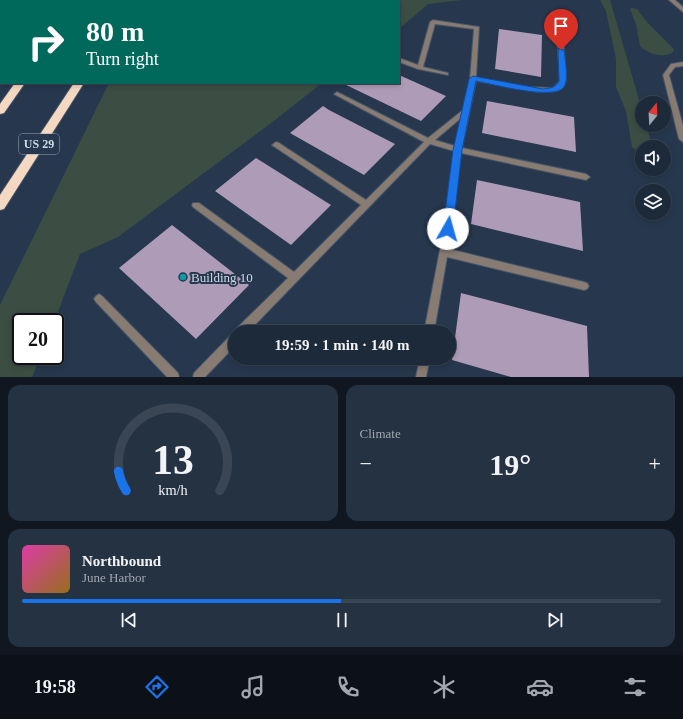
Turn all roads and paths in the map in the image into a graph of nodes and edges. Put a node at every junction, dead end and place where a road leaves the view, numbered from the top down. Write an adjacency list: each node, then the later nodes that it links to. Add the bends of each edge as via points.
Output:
1 (672, 0): 2 (street)
2 (683, 10)
3 (560, 34): 8 (street, via 563,81 555,90 543,91)
4 (400, 60): 6 (street)
5 (683, 64): 14 (street, via 673,65 666,75)
6 (420, 68): 7 (street); 8 (street, via 433,22 477,28)
7 (446, 74)
8 (473, 79): 12 (street)
9 (19, 84): 13 (highway)
10 (78, 84): 20 (highway, US 29)
11 (337, 94): 15 (street)
12 (467, 110): 15 (street); 17 (street)
13 (0, 111)
14 (683, 139)
15 (429, 142): 17 (street); 19 (street)
16 (276, 145): 19 (street)
17 (458, 150): 18 (street); 22 (street)
18 (586, 177)
19 (366, 204): 23 (street)
20 (0, 205)
21 (196, 205): 23 (street)
22 (444, 252): 24 (street); 27 (street)
23 (294, 277): 26 (street)
24 (584, 286)
25 (100, 299): 30 (street)
26 (248, 325)
27 (430, 325)
28 (228, 345): 31 (street)
29 (424, 365): 32 (street)
30 (174, 377)
31 (198, 377)
32 (421, 377)

